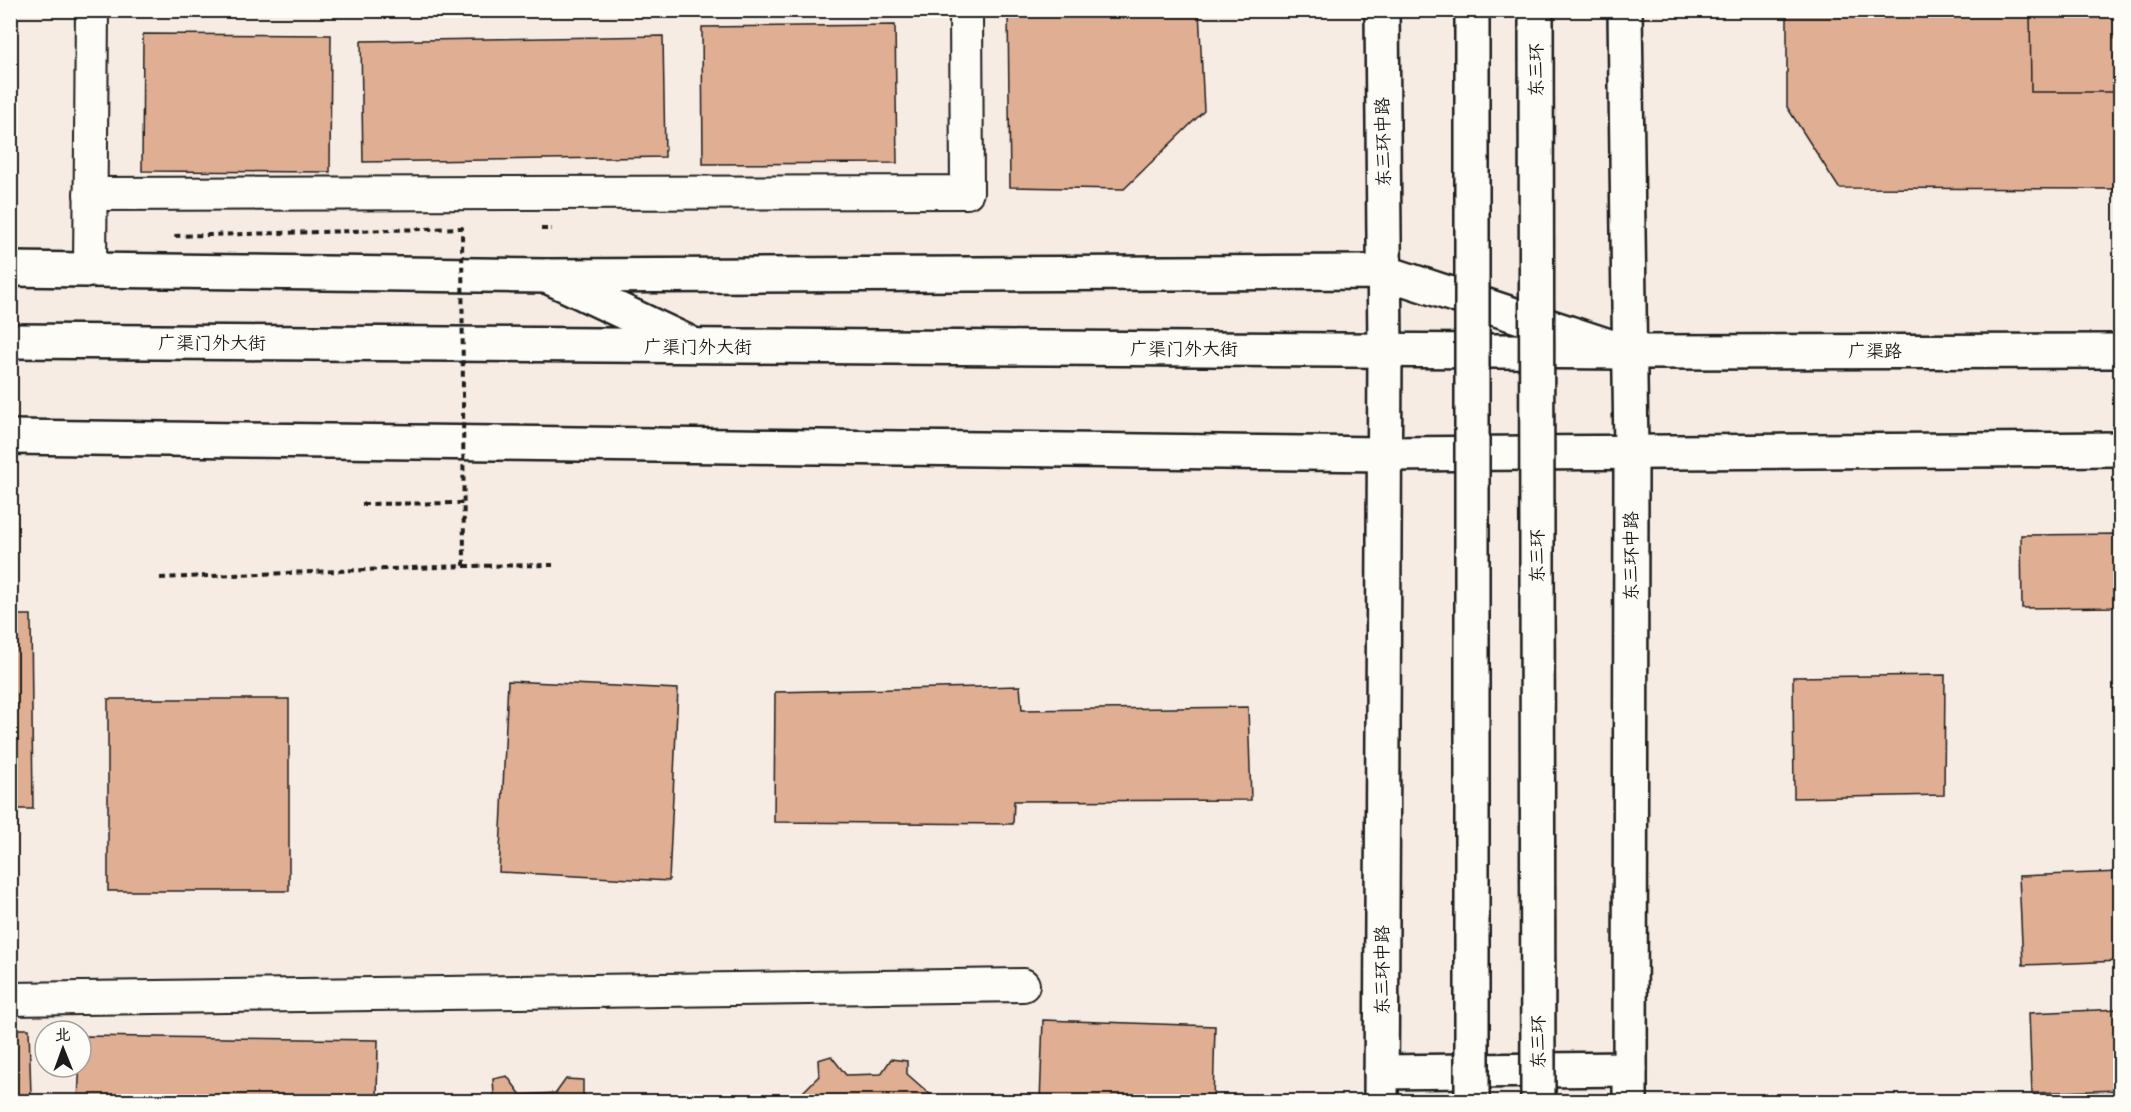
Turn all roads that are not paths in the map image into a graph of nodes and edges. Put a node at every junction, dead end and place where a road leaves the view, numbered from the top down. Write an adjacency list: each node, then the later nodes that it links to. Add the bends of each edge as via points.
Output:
1 (92, 10): 7 (street)
2 (966, 10): 7 (street, via 967,192)
3 (1382, 10): 10 (main road, 东三环中路)
4 (1472, 10): 25 (main road, bridge)
5 (1536, 10): 26 (main road, 东三环, bridge)
6 (1625, 10): 16 (main road, 东三环中路)
7 (90, 194): 9 (street)
8 (10, 269): 9 (main road)
9 (90, 269): 11 (main road)
10 (1384, 272): 11 (main road); 14 (main road, 东三环中路); 16 (main road)
11 (547, 276): 13 (main road)
12 (10, 341): 13 (main road, 广渠门外大街)
13 (697, 347): 14 (main road, 广渠门外大街)
14 (1385, 351): 16 (main road, 广渠门外大街); 20 (main road, 东三环中路)
15 (2121, 351): 16 (main road, 广渠路)
16 (1629, 352): 19 (main road, 东三环中路)
17 (10, 437): 20 (main road)
18 (2121, 449): 19 (main road)
19 (1631, 452): 20 (main road); 23 (main road, 东三环中路)
20 (1383, 454): 24 (main road, 东三环中路)
21 (1023, 985): 22 (street)
22 (10, 999)
23 (1630, 1069): 24 (main road); 27 (main road, 东三环中路)
24 (1381, 1087)
25 (1472, 1101)
26 (1538, 1101)
27 (1630, 1101)

